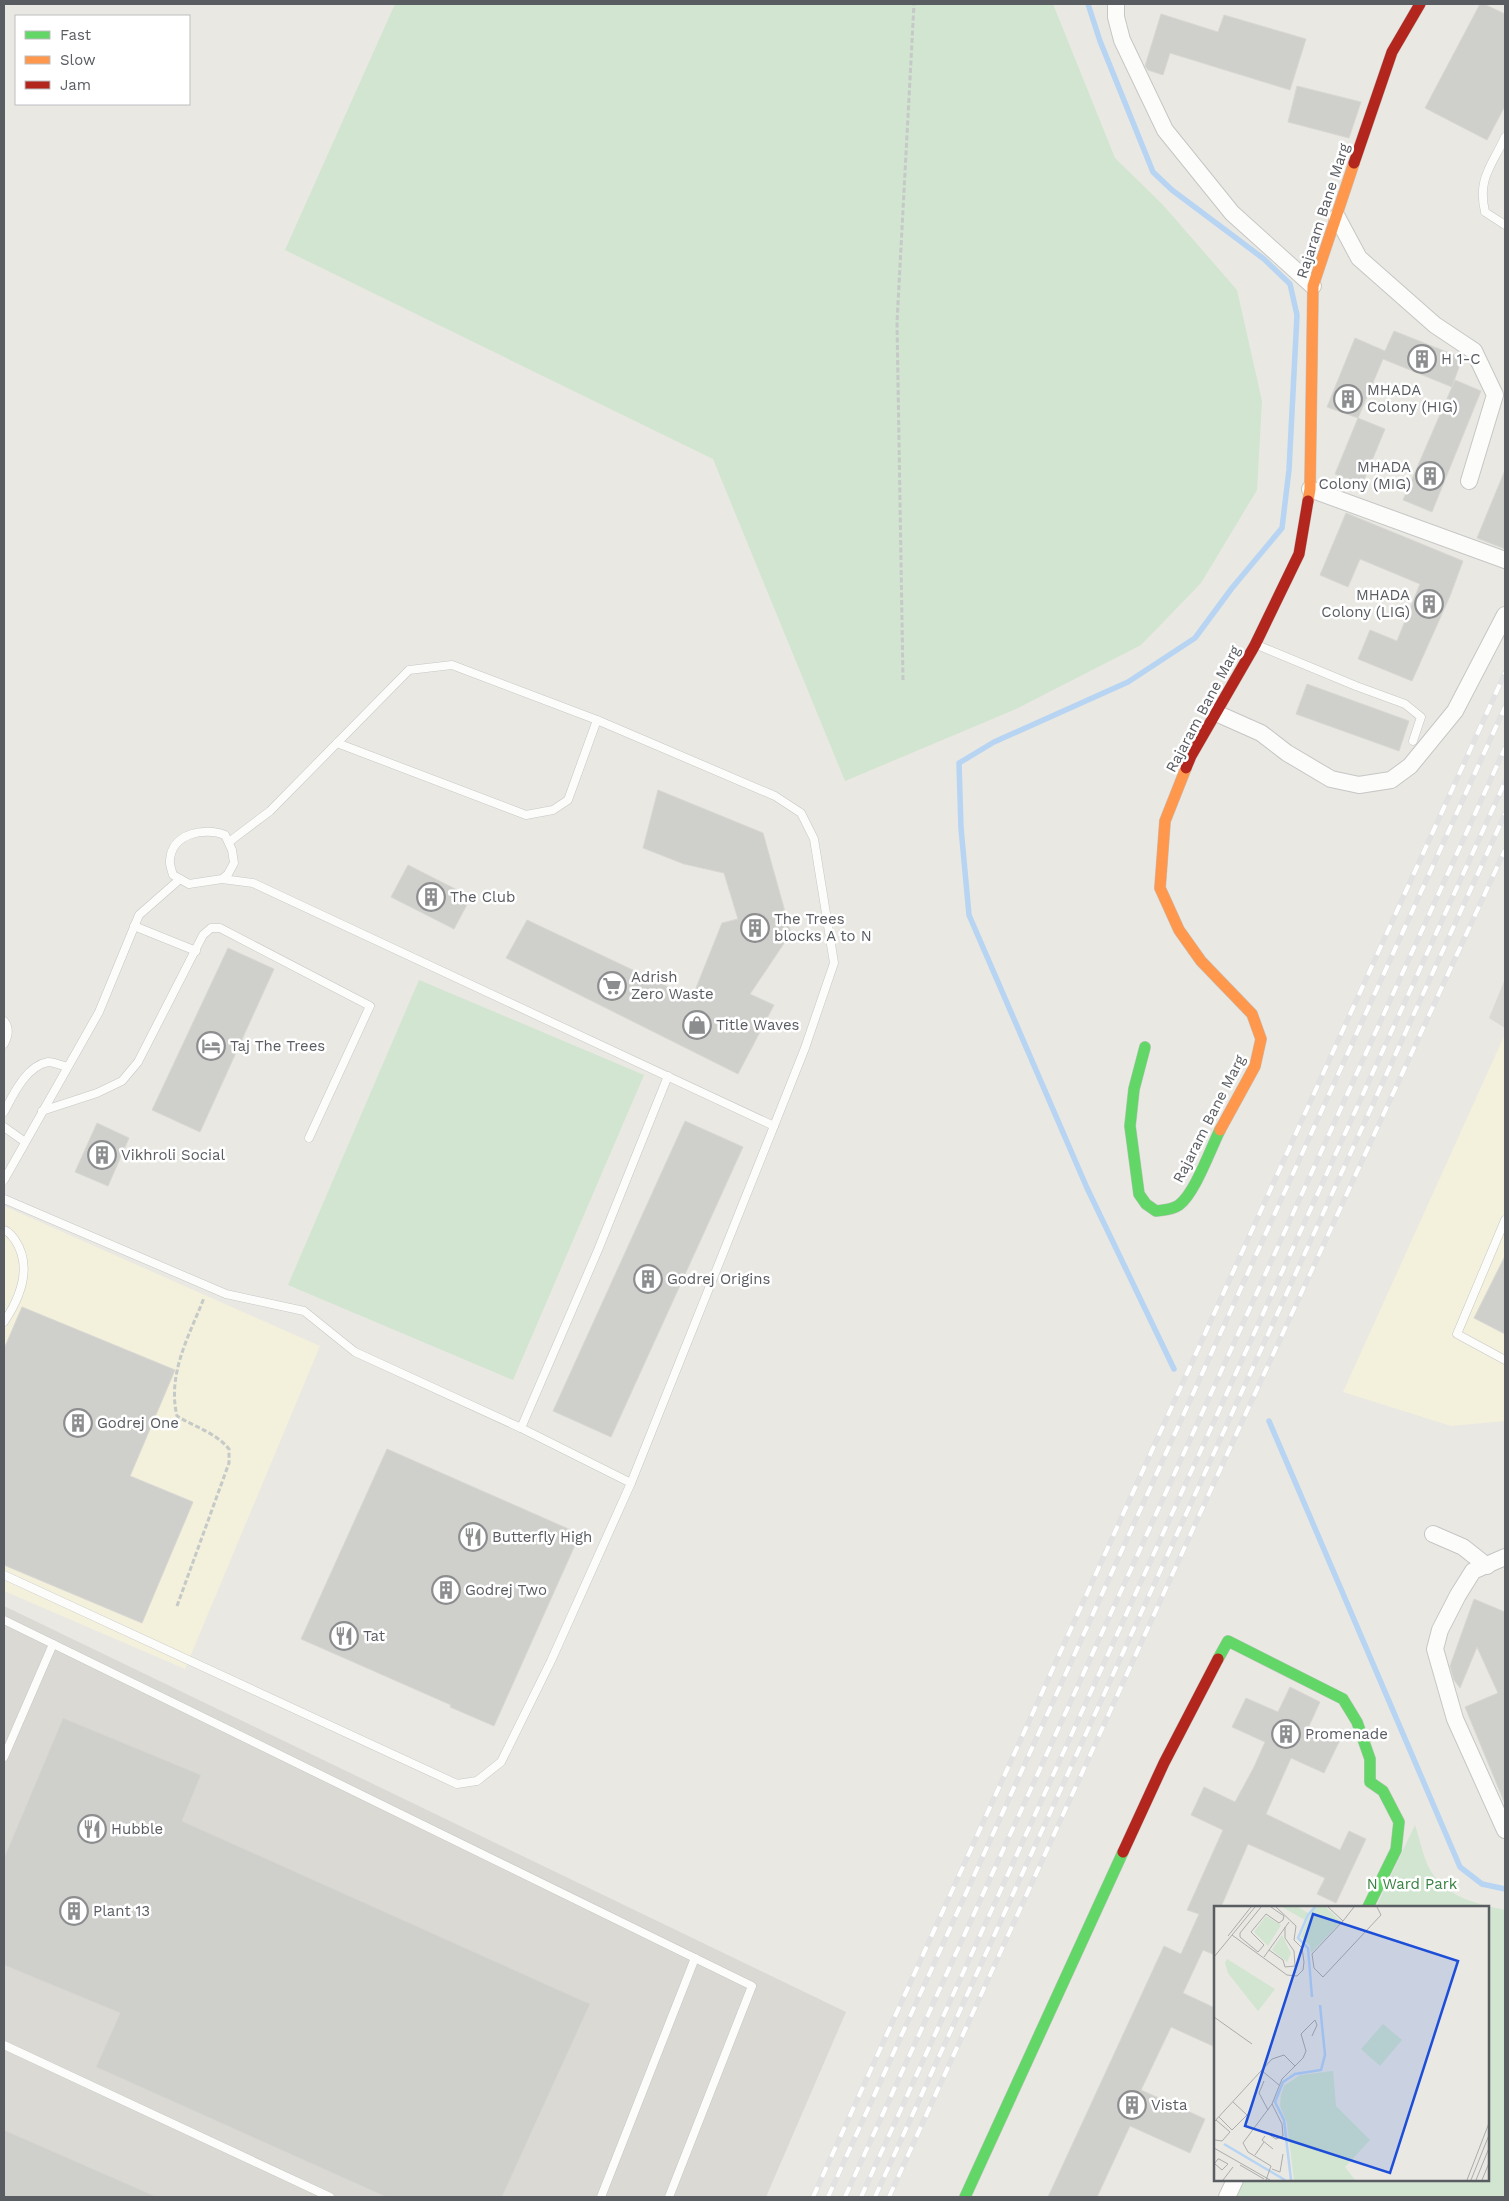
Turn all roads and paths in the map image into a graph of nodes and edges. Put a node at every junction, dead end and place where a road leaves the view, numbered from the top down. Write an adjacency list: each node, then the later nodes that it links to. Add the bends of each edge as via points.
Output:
1 (914, 4): 13 (path, via 897,322)
2 (1116, 4): 7 (street, via 1122,40 1165,130 1232,213)
3 (1420, 4): 5 (street, Rajaram Bane Marg, via 1392,52)
4 (1505, 137): 6 (lane, via 1483,181 1481,196 1485,212)
5 (1336, 217): 7 (street, Rajaram Bane Marg); 8 (street, via 1359,258 1435,325 1474,351 1495,395)
6 (1505, 225)
7 (1313, 286): 9 (street, Rajaram Bane Marg)
8 (1469, 481)
9 (1310, 489): 10 (street); 12 (street, Rajaram Bane Marg, via 1299,554)
10 (1505, 560)
11 (1505, 615): 14 (street, via 1455,711 1410,766 1390,780 1359,785 1331,779 1261,734)
12 (1255, 645): 14 (street, Rajaram Bane Marg); 16 (lane, via 1405,704 1421,717)
13 (903, 680)
14 (1216, 713): 25 (street, Rajaram Bane Marg, via 1191,756 1165,821 1160,888 1179,930 1201,961 1252,1014 1261,1039 1255,1066 1198,1179 1179,1205 1167,1210 1156,1211 1146,1204 1139,1194 1136,1172 1130,1126 1134,1089)
15 (598, 720): 17 (lane, via 452,665 409,670); 17 (lane, via 568,800 553,810 526,815); 30 (lane, via 775,796 801,813 814,839 834,963 806,1048)
16 (1414, 741)
17 (338, 742): 18 (lane, via 270,811)
18 (229, 842): 19 (lane, via 225,835 215,831 200,830 186,836 174,847 170,860 173,875); 20 (lane, via 234,863)
19 (180, 879): 20 (lane, via 189,884); 21 (lane, via 139,916)
20 (222, 879): 27 (lane, via 252,883)
21 (134, 926): 22 (lane); 26 (lane, via 99,1012)
22 (196, 951): 28 (lane, via 138,1062 122,1081); 32 (lane, via 211,928 220,928 370,1006)
23 (4, 1022): 24 (lane, via 8,1036)
24 (4, 1044)
25 (1145, 1046)
26 (67, 1067): 28 (lane); 29 (lane, via 49,1062 36,1066 18,1087)
27 (668, 1076): 30 (lane); 41 (lane)
28 (42, 1111): 33 (lane)
29 (4, 1112)
30 (774, 1126): 42 (lane)
31 (4, 1127): 33 (lane)
32 (309, 1138)
33 (25, 1142): 34 (lane)
34 (4, 1180)
35 (4, 1199): 38 (lane)
36 (1505, 1220): 40 (lane, via 1457,1334)
37 (4, 1230): 39 (lane, via 18,1245 25,1267 22,1287)
38 (209, 1286): 41 (lane, via 226,1294 304,1311 355,1352); 47 (path, via 178,1364 173,1399 177,1416 220,1438 229,1449 229,1463)
39 (4, 1322)
40 (1505, 1360)
41 (522, 1428): 42 (lane)
42 (631, 1483): 46 (lane, via 551,1661 501,1762 477,1781 457,1784)
43 (1433, 1534): 45 (street, via 1462,1547)
44 (1505, 1557): 45 (street)
45 (1486, 1566): 51 (street, via 1473,1572 1458,1595 1440,1630 1435,1649 1455,1719)
46 (4, 1575)
47 (177, 1606)
48 (4, 1620): 49 (lane)
49 (54, 1644): 50 (lane); 53 (lane)
50 (4, 1757)
51 (1505, 1830)
52 (1368, 1906): 59 (street, via 1396,1850 1399,1822 1383,1791 1370,1782 1370,1759 1357,1722 1343,1699 1228,1641 1164,1763)
53 (695, 1958): 57 (lane); 58 (lane, via 752,1986)
54 (4, 2044): 56 (lane)
55 (1235, 2181): 60 (street)
56 (330, 2197)
57 (600, 2197)
58 (669, 2197)
59 (965, 2197)
60 (1227, 2197)

